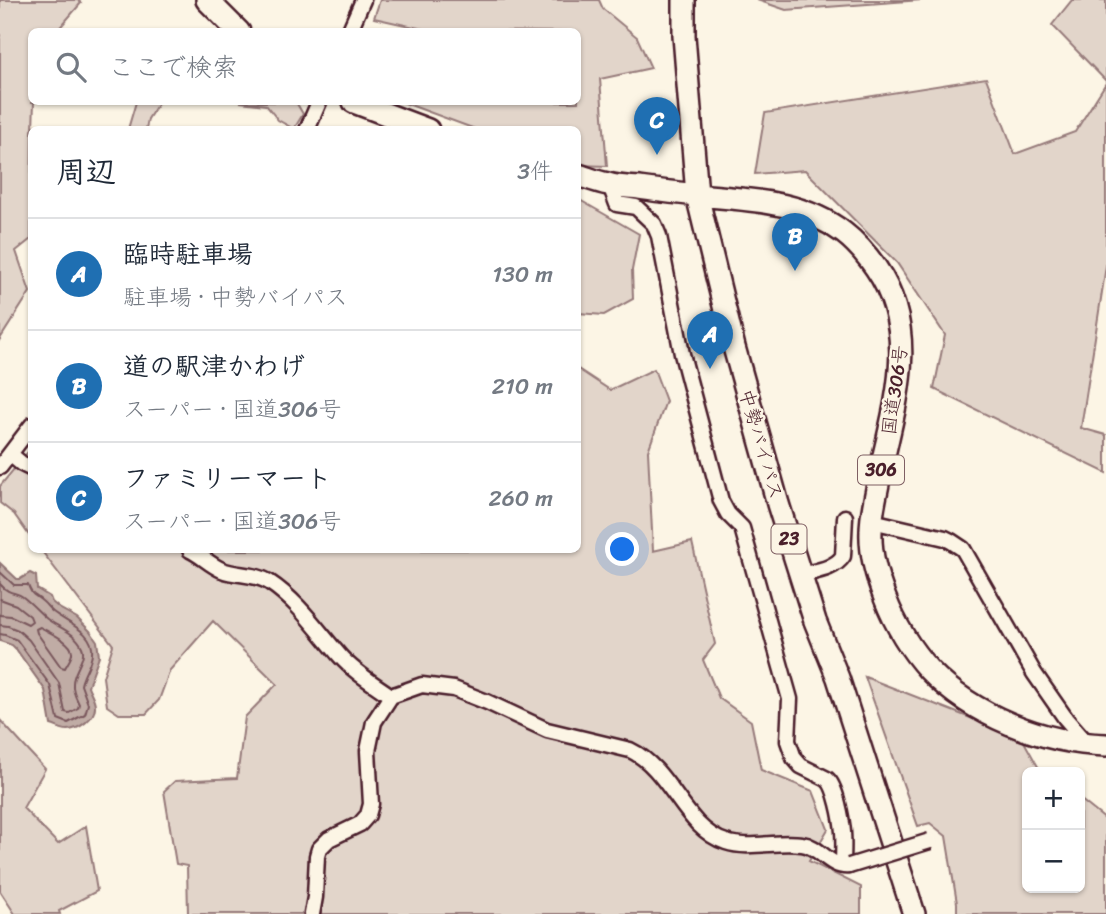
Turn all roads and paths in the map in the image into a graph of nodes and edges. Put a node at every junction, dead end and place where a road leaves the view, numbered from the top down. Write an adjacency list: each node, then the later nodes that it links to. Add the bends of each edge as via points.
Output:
1 (207, 0): 4 (highway)
2 (363, 0): 5 (street)
3 (684, 0): 12 (highway, 中勢バイパス / 23)
4 (235, 28)
5 (351, 28)
6 (318, 105): 8 (street)
7 (362, 105): 9 (highway)
8 (309, 126)
9 (417, 126)
10 (581, 176): 11 (highway, 国道306号 / 306)
11 (610, 185): 12 (highway, 国道306号 / 306); 24 (street, via 617,204 636,207 654,223 659,236 682,354 720,501 742,528 790,699 788,741 802,766 831,782)
12 (697, 195): 18 (highway, 国道306号 / 306, via 792,206 832,224 881,275 899,322 900,367); 20 (highway, 中勢バイパス / 23, via 734,347)
13 (28, 430): 14 (street)
14 (9, 454): 15 (street); 16 (street)
15 (28, 466)
16 (0, 467)
17 (845, 517): 20 (street, via 841,559)
18 (872, 522): 22 (street, via 945,538 962,549 1034,673 1066,719); 22 (highway, 国道306号 / 306, via 873,554 884,596 911,649 929,670 958,694 1024,729)
19 (195, 553): 21 (street, via 219,569 250,574 275,586 341,657)
20 (801, 575): 26 (highway, 中勢バイパス / 23)
21 (391, 696): 24 (street, via 422,685 454,689 547,730 630,750 658,769 687,811 713,837 747,845 803,844 834,864); 25 (street, via 374,722 368,751 368,815 319,849)
22 (1096, 744)
23 (930, 841): 24 (street, bridge)
24 (846, 866)
25 (312, 914)
26 (913, 914)

